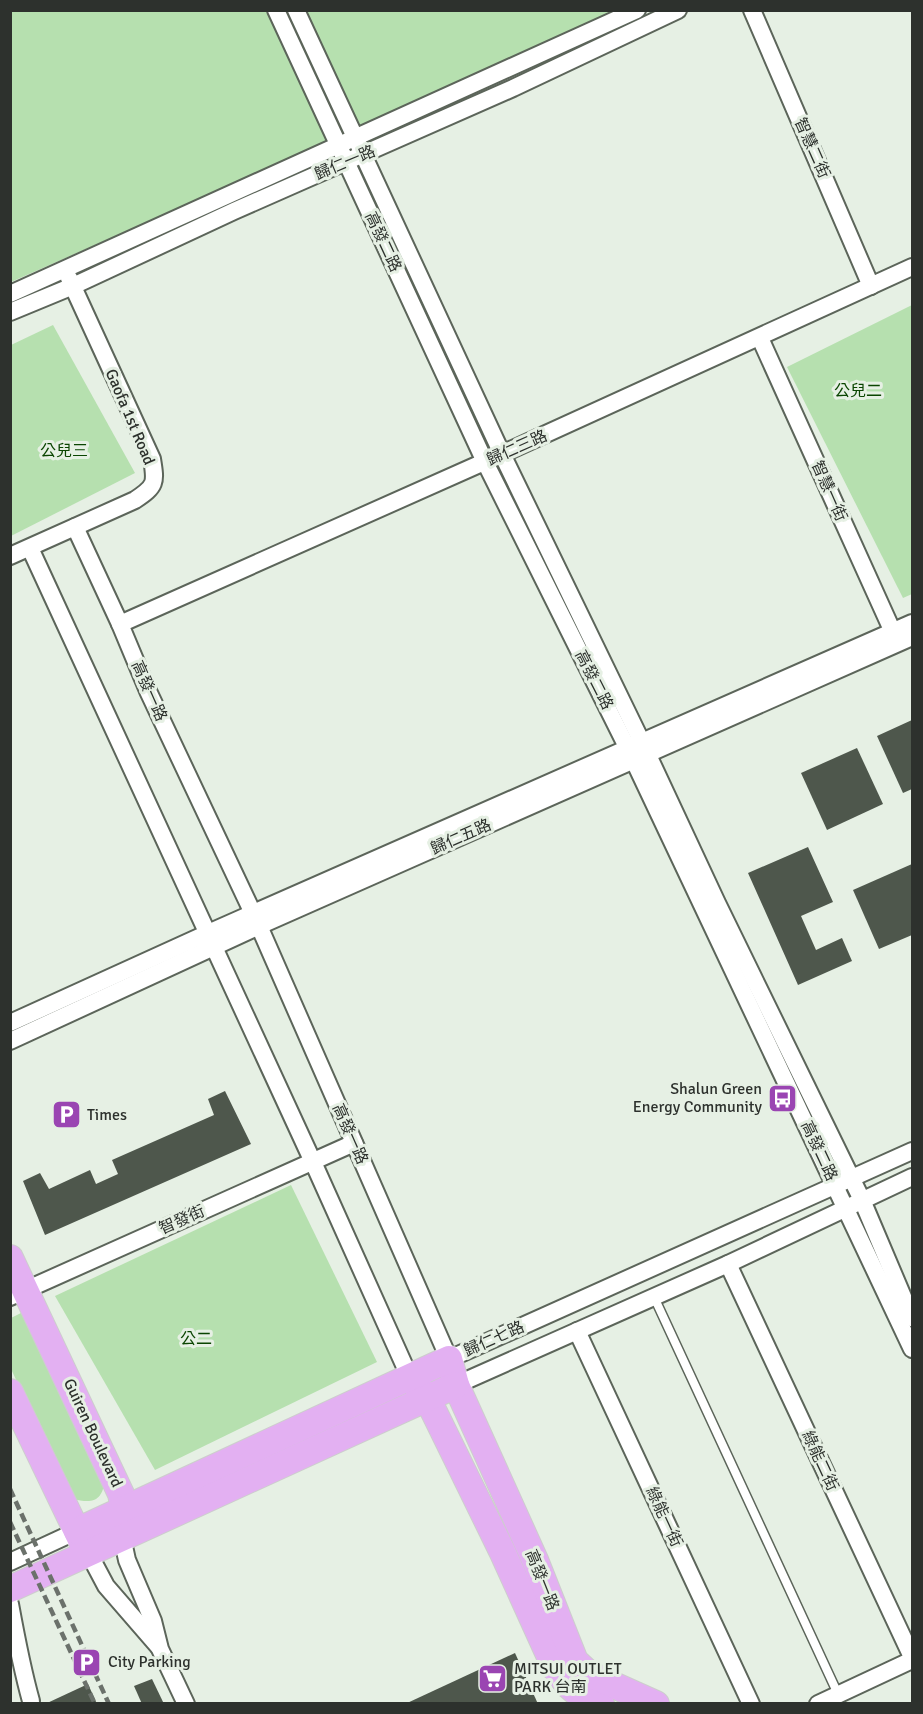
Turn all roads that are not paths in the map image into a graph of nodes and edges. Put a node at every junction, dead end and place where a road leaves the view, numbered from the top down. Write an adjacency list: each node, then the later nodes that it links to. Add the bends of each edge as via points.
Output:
1 (276, 10): 7 (street, 高發二路)
2 (296, 10): 6 (street, 高發二路)
3 (637, 10): 6 (street, 歸仁一路)
4 (678, 10): 8 (street, 歸仁一路)
5 (752, 10): 13 (street, 智慧二街)
6 (356, 139): 7 (street, 歸仁一路); 8 (street, 高發二路)
7 (338, 146): 9 (street, 高發二路); 11 (street, 歸仁一路)
8 (364, 155): 9 (street, 歸仁一路); 17 (street, 高發二路)
9 (346, 162): 12 (street, 歸仁一路); 18 (street, 高發二路)
10 (912, 267): 13 (street, 歸仁三路)
11 (65, 268): 12 (street, Gaofa 1st Road); 14 (street, 歸仁一路)
12 (73, 286): 15 (street, 歸仁一路); 19 (street, Gaofa 1st Road, via 152,459 155,479 151,490 135,500)
13 (872, 286): 16 (street, 歸仁三路)
14 (10, 294)
15 (10, 312)
16 (760, 338): 17 (street, 歸仁三路); 24 (street, 智慧一街)
17 (502, 454): 18 (street, 歸仁三路); 25 (street, 高發二路)
18 (485, 462): 23 (street, 歸仁三路); 25 (street, 高發二路)
19 (75, 527): 20 (street, Gaofa 1st Road); 23 (street, 高發一路)
20 (30, 548): 21 (street, Gaofa 1st Road); 27 (street, 高發一路)
21 (10, 556)
22 (912, 623): 24 (street, 歸仁五路)
23 (120, 624): 26 (street, 高發一路)
24 (901, 638): 25 (street, 歸仁五路)
25 (638, 752): 26 (street, 歸仁五路); 34 (street, 高發二路, via 717,903)
26 (256, 920): 27 (street, 歸仁五路); 30 (street, 高發一路)
27 (211, 940): 28 (street, 歸仁五路); 29 (street, 歸仁五路); 32 (street, 高發一路)
28 (10, 1023)
29 (10, 1041)
30 (354, 1143): 32 (street, 智發街); 44 (street, 高發一路)
31 (912, 1150): 34 (street, 歸仁七路)
32 (313, 1162): 39 (street, 智發街); 45 (street, 高發一路)
33 (912, 1177): 35 (street, 歸仁七路)
34 (843, 1182): 35 (street, 高發二路); 36 (street, 高發二路); 44 (street, 歸仁七路)
35 (862, 1200): 36 (street, 歸仁七路); 41 (street, 高發二路)
36 (846, 1208): 38 (street, 歸仁七路); 43 (street, 高發二路)
37 (10, 1258): 39 (main road, Guiren Boulevard)
38 (728, 1264): 40 (street, 歸仁七路); 56 (street, 綠能二街)
39 (18, 1293): 49 (main road, Guiren Boulevard, via 121,1494)
40 (654, 1297): 42 (street, 歸仁七路); 58 (lane)
41 (912, 1318)
42 (577, 1332): 46 (street, 歸仁七路); 63 (street, 綠能一街)
43 (912, 1349)
44 (449, 1359): 45 (main road, 歸仁七路); 46 (main road, 高發一路)
45 (410, 1378): 48 (main road, 高發一路); 49 (main road, 歸仁七路)
46 (456, 1385): 48 (main road, 歸仁七路); 62 (main road, 高發一路, via 535,1560 575,1661 589,1674)
47 (10, 1392): 51 (main road, Guiren Boulevard)
48 (427, 1398): 50 (main road, 歸仁七路); 61 (main road, 高發一路, via 555,1668 575,1691)
49 (124, 1509): 50 (main road, Guiren Boulevard); 51 (main road, 歸仁七路)
50 (122, 1537): 51 (main road, 歸仁七路); 55 (street, Guiren Boulevard)
51 (83, 1542): 52 (street); 53 (main road); 55 (street, Guiren Boulevard, via 106,1586)
52 (10, 1562)
53 (10, 1589)
54 (10, 1604): 59 (street)
55 (160, 1649): 60 (street, Guiren Boulevard)
56 (912, 1658): 58 (street)
57 (10, 1667): 59 (street)
58 (838, 1694): 64 (street)
59 (32, 1702)
60 (186, 1704)
61 (601, 1704)
62 (656, 1704)
63 (751, 1704)
64 (818, 1704)

